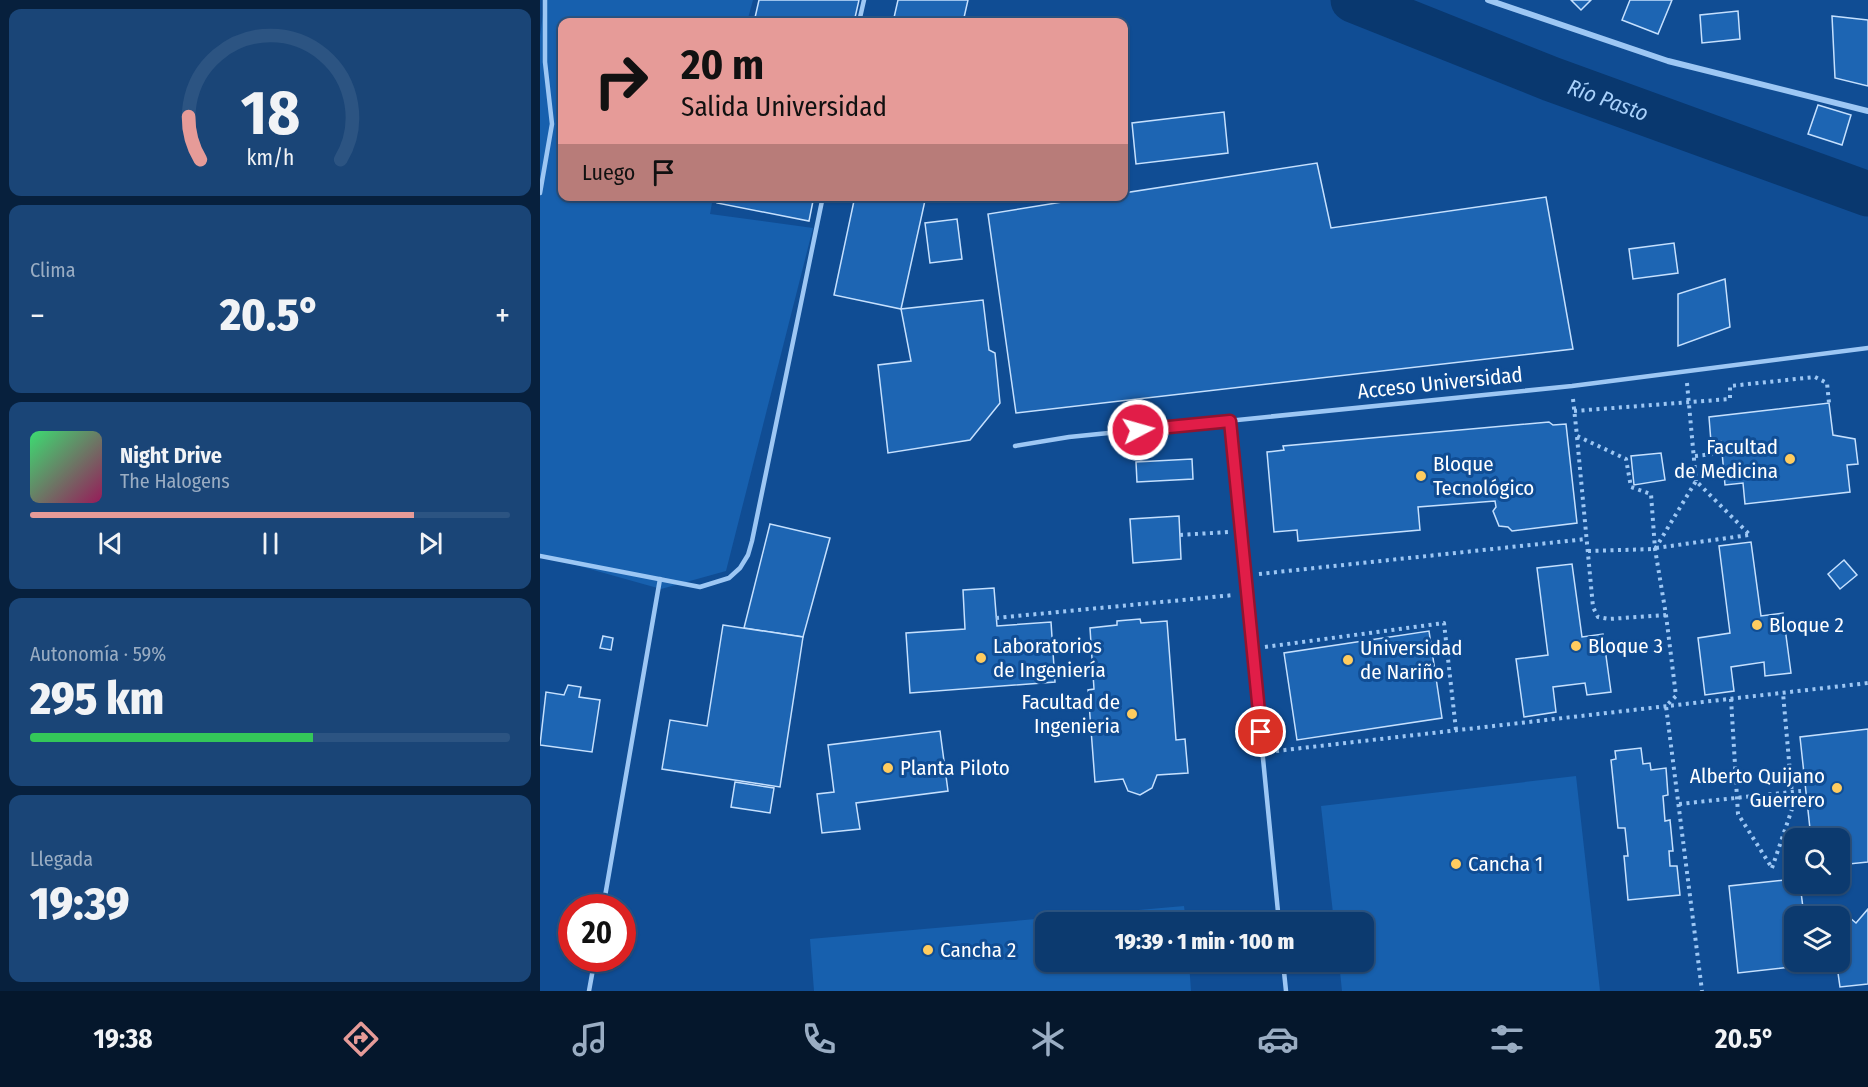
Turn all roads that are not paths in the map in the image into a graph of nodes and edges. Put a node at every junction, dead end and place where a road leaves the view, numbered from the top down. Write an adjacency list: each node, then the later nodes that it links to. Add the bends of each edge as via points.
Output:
1 (545, 0): 6 (lane, via 545,62 552,124)
2 (864, 0): 4 (lane)
3 (1488, 0): 5 (street, via 1668,61)
4 (861, 18)
5 (1868, 111)
6 (540, 193)
7 (822, 201): 12 (lane, via 748,555 729,578 715,583 700,587)
8 (1868, 348): 9 (lane, Acceso Universidad, via 1572,386)
9 (1230, 421): 10 (lane, Acceso Universidad); 14 (lane)
10 (1015, 446)
11 (540, 556): 12 (lane)
12 (660, 579): 13 (lane)
13 (605, 894)
14 (1278, 912)
15 (592, 972): 17 (lane)
16 (1284, 972): 18 (lane)
17 (589, 991)
18 (1286, 991)

